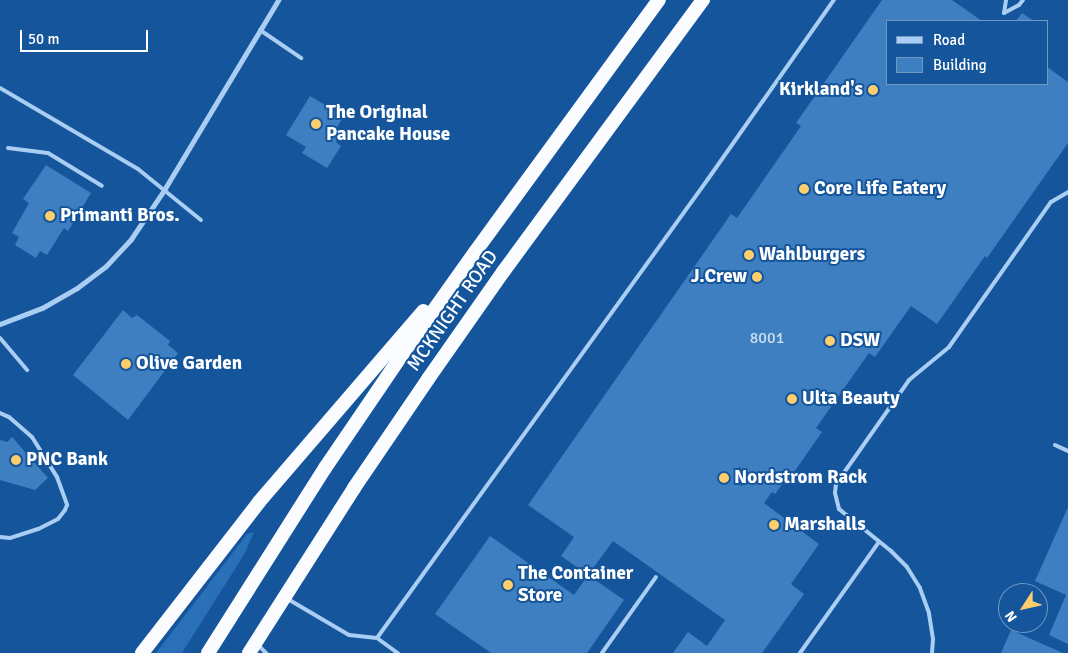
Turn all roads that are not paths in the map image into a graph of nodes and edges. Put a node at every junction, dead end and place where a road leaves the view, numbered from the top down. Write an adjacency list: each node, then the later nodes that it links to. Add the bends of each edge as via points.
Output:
1 (278, 0): 7 (street)
2 (659, 0): 15 (highway, MCKNIGHT ROAD)
3 (703, 0): 25 (highway, MCKNIGHT ROAD, via 503,272 354,488)
4 (834, 0): 26 (lane)
5 (1006, 0): 6 (lane, via 1004,13)
6 (1023, 0)
7 (260, 30): 8 (lane); 12 (street)
8 (301, 58)
9 (0, 88): 12 (lane, via 138,169)
10 (8, 148): 11 (lane, via 48,153)
11 (102, 186)
12 (164, 190): 14 (lane); 16 (street, via 130,239 90,279 60,300)
13 (1068, 192): 23 (lane, via 1051,202 949,348 909,380 840,477 835,493 839,509)
14 (201, 220)
15 (474, 252): 28 (highway, via 258,502); 29 (highway, MCKNIGHT ROAD, via 325,468)
16 (0, 324)
17 (0, 338): 18 (lane)
18 (26, 370)
19 (0, 413): 22 (lane, via 32,437 57,477 67,505 58,519 38,529 10,538)
20 (1055, 445): 21 (lane)
21 (1068, 451)
22 (0, 537)
23 (879, 542): 33 (lane); 34 (lane, via 907,567 920,588 929,613)
24 (656, 577): 32 (lane)
25 (284, 597): 26 (lane, via 349,635); 27 (highway, MCKNIGHT ROAD)
26 (377, 638): 31 (lane)
27 (253, 648): 30 (lane)
28 (142, 653)
29 (208, 653)
30 (266, 653)
31 (398, 653)
32 (602, 653)
33 (800, 653)
34 (932, 653)

